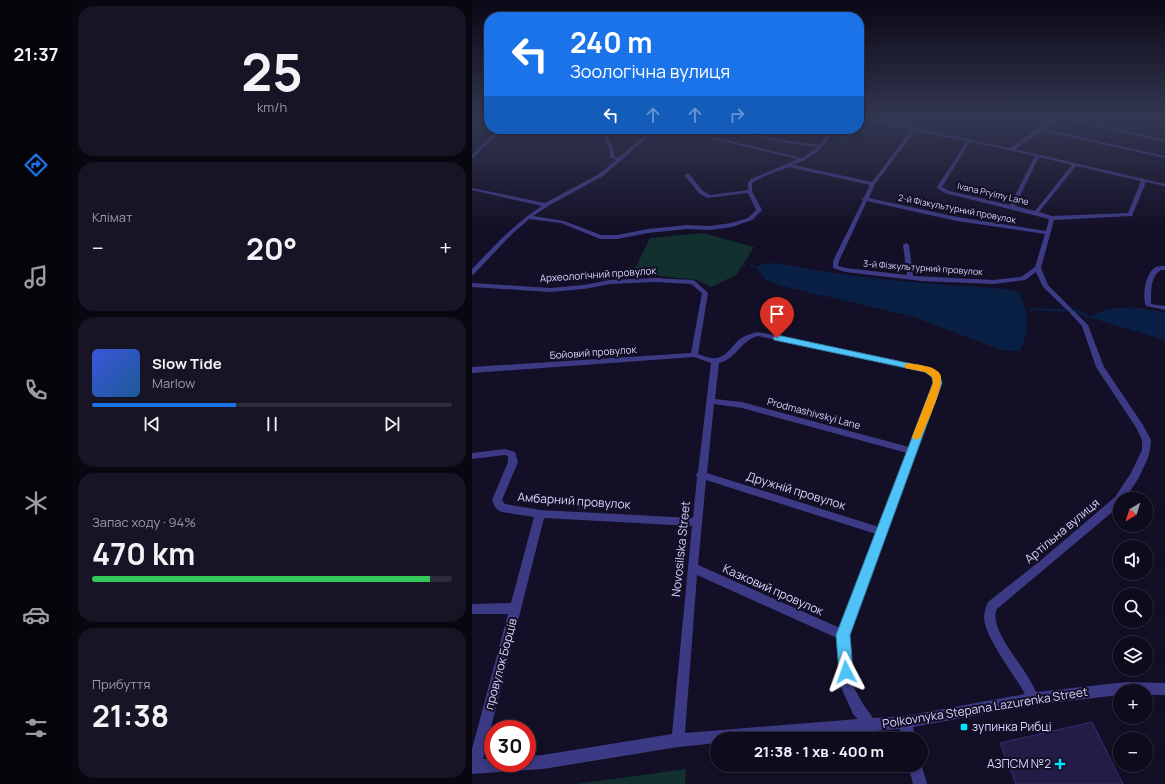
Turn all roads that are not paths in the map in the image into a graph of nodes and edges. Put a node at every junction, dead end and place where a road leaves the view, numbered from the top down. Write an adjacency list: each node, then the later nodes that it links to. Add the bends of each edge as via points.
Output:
1 (1038, 155): 21 (street)
2 (612, 156): 10 (street)
3 (624, 156): 10 (street)
4 (788, 156): 9 (street)
5 (807, 156): 9 (street)
6 (894, 156): 15 (street)
7 (959, 156): 21 (street, Ivana Pryimy Lane, via 939,187 947,192)
8 (1040, 156): 11 (street)
9 (802, 159): 12 (street)
10 (619, 160): 20 (street, via 591,182)
11 (1075, 164): 14 (street); 22 (street)
12 (787, 165): 15 (street); 18 (street, via 753,180 750,183)
13 (687, 174): 18 (street, via 709,198)
14 (1144, 180): 16 (street); 24 (street, via 1130,215)
15 (873, 184): 19 (street)
16 (1165, 185)
17 (472, 189): 20 (street)
18 (750, 191): 23 (street, via 759,210 750,219 710,228 687,227 600,237 562,222)
19 (864, 199): 25 (street, 2-й Фізкультурний провулок, via 957,219); 30 (street, 3-й Фізкультурний провулок, via 835,267)
20 (546, 205): 23 (street)
21 (1012, 207): 22 (street, Ivana Pryimy Lane)
22 (1036, 212): 24 (street, Ivana Pryimy Lane)
23 (528, 217): 29 (street)
24 (1052, 218): 25 (street)
25 (1048, 233): 27 (street)
26 (906, 245): 30 (street)
27 (1038, 268): 30 (street, 3-й Фізкультурний провулок, via 1023,279 993,282); 48 (street, Артільна вулиця, via 1046,286 1085,325 1100,367 1145,435 1147,444 1124,494 1114,505 992,606 989,614 990,623)
28 (1165, 268): 32 (street, via 1155,270 1150,279 1148,305)
29 (472, 273)
30 (910, 277)
31 (472, 285): 33 (street, Археологічний провулок, via 550,290 610,282 693,282 705,293)
32 (1165, 308)
33 (694, 356): 34 (street, Бойовий провулок); 35 (street, Бойовий провулок)
34 (715, 361): 36 (street, Novosilska Street); 37 (street, via 727,357 744,338 758,334 928,370 936,375 938,383)
35 (472, 370)
36 (711, 401): 37 (street, Prodmashivskyi Lane, via 742,405); 39 (street, Novosilska Street)
37 (911, 451): 42 (street)
38 (472, 456): 40 (street, Амбарний провулок, via 505,452 512,454 513,462 498,497 498,504 505,508)
39 (701, 475): 41 (street, Novosilska Street); 42 (street, Дружній провулок)
40 (540, 514): 41 (street, Амбарний провулок); 44 (street, провулок Борців)
41 (696, 522): 43 (street, Novosilska Street)
42 (882, 532): 46 (street)
43 (692, 568): 46 (street, Казковий провулок); 52 (street, Novosilska Street)
44 (516, 608): 45 (street, провулок Борців); 53 (street, провулок Борців)
45 (472, 609)
46 (843, 635): 50 (street, via 846,685)
47 (1165, 689): 48 (street, Polkovnyka Stepana Lazurenka Street, via 1127,688)
48 (1033, 699): 49 (street, Polkovnyka Stepana Lazurenka Street)
49 (905, 722): 50 (street, Polkovnyka Stepana Lazurenka Street); 51 (street)
50 (870, 725): 52 (street, Polkovnyka Stepana Lazurenka Street)
51 (907, 732)
52 (678, 740): 53 (street, Polkovnyka Stepana Lazurenka Street, via 543,762)
53 (473, 767)
54 (917, 772): 55 (street)
55 (920, 784)

